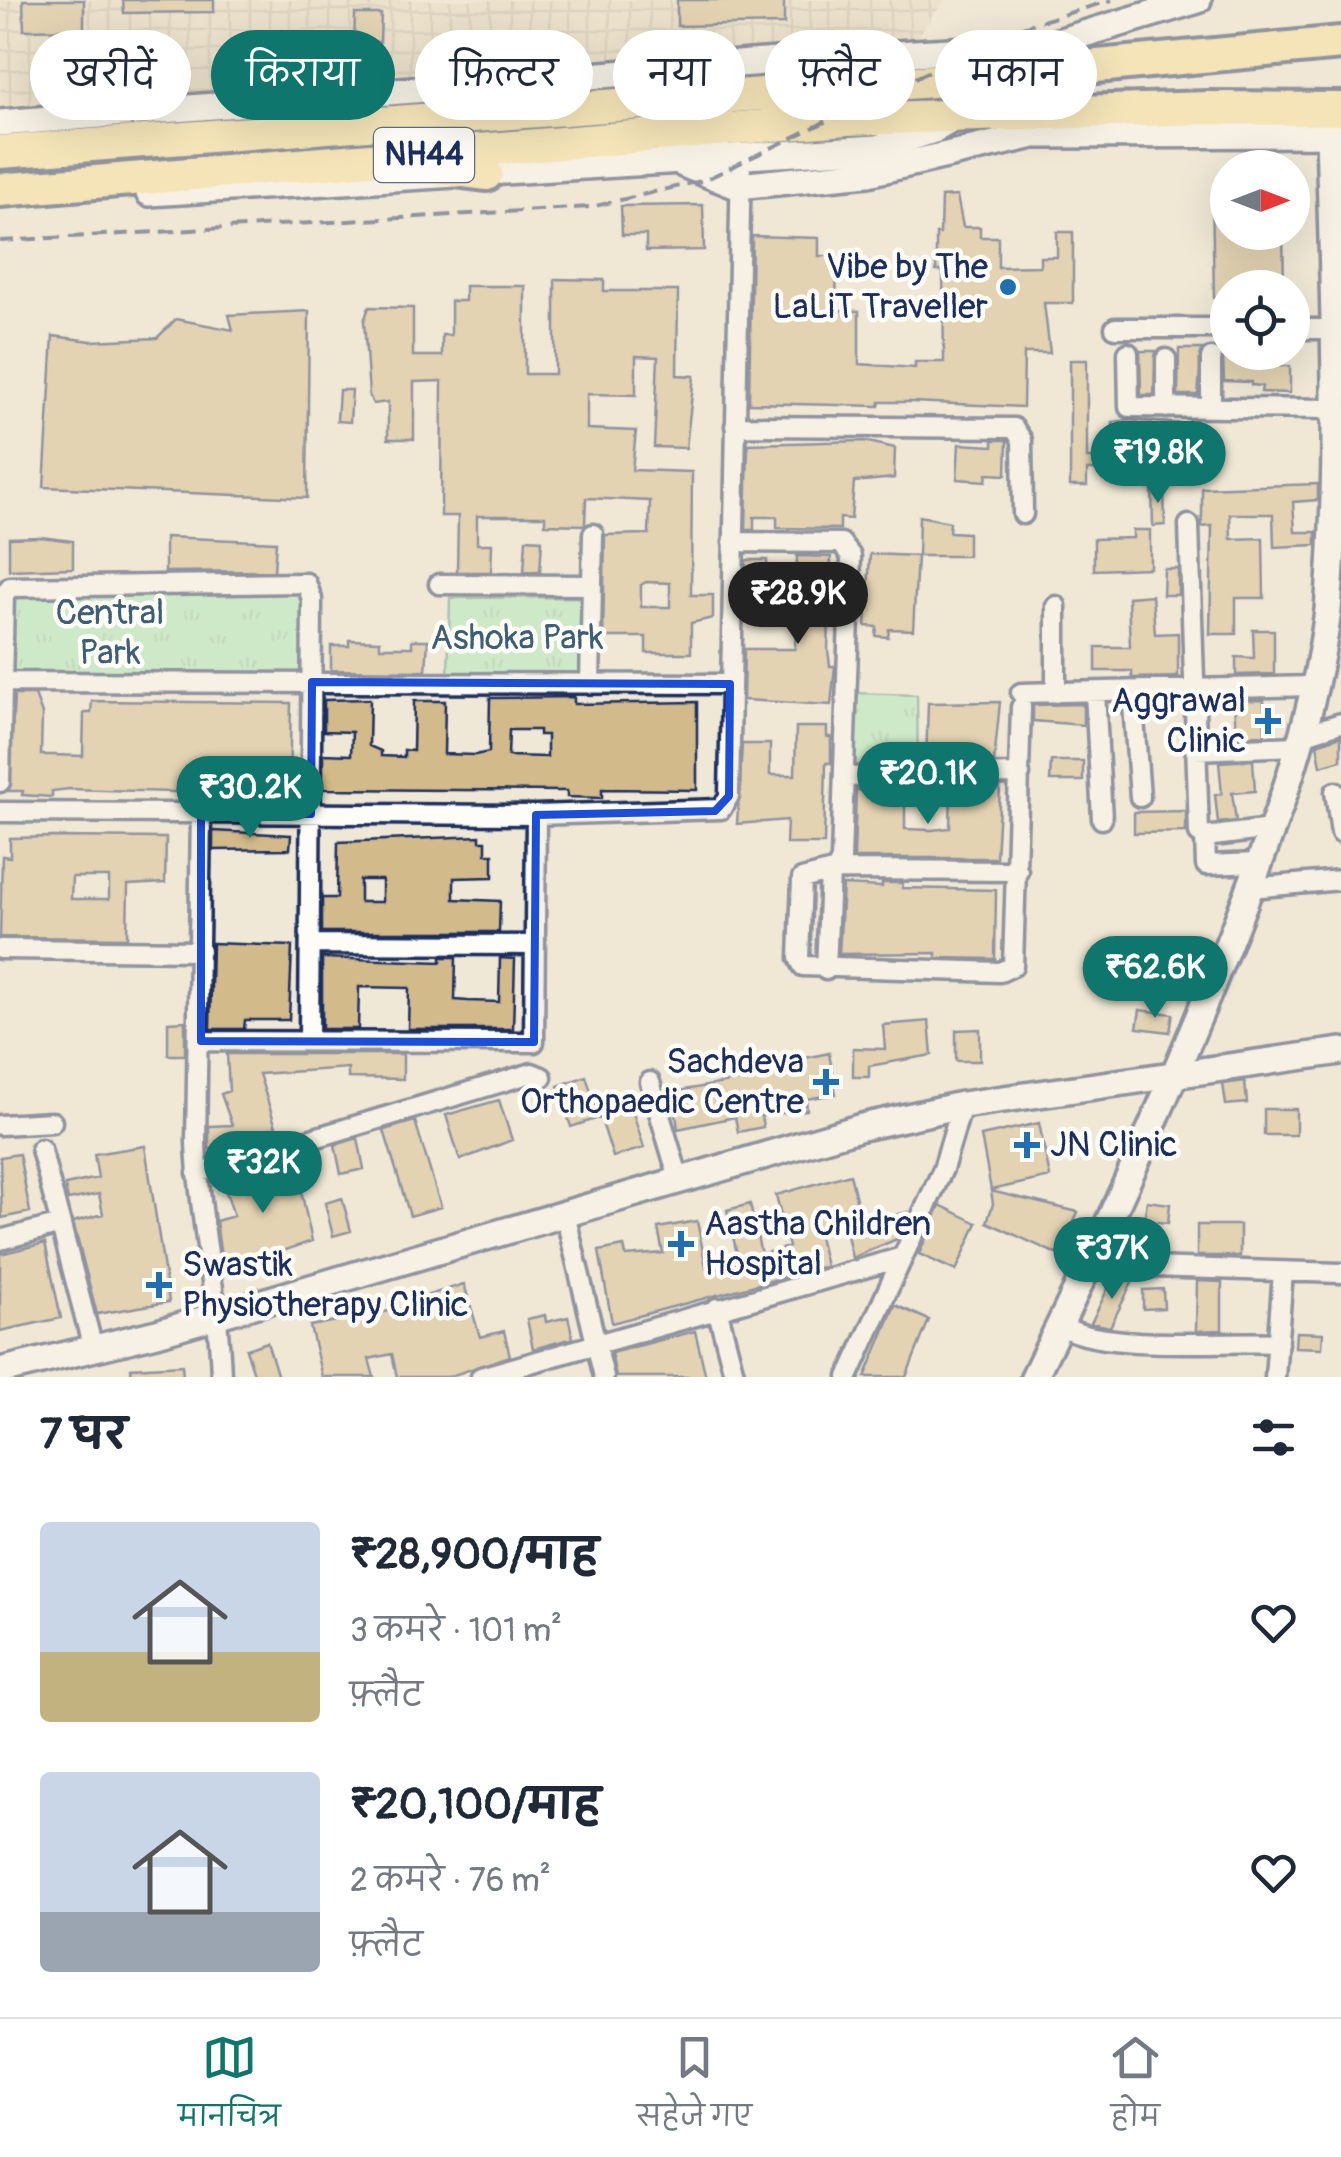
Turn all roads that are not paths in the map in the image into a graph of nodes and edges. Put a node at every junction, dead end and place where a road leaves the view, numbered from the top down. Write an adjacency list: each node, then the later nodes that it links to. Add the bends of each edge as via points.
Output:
1 (1198, 0): 2 (main road)
2 (1097, 30)
3 (1341, 44): 5 (highway, NH44)
4 (935, 52): 10 (main road)
5 (1097, 67)
6 (935, 81): 12 (highway, NH44)
7 (935, 117): 14 (highway, NH44, via 605,137)
8 (1097, 119): 11 (highway, NH44)
9 (951, 120): 13 (main road, via 877,148)
10 (0, 123)
11 (1337, 125): 17 (main road, via 1034,135 868,173); 23 (main road)
12 (0, 152)
13 (741, 156): 15 (main road); 17 (street)
14 (376, 160): 16 (highway); 18 (highway, NH44)
15 (676, 160): 16 (main road); 17 (main road)
16 (486, 174): 19 (main road)
17 (737, 186): 30 (street)
18 (0, 190)
19 (0, 205)
20 (1115, 328): 21 (street)
21 (1210, 328)
22 (1310, 329): 23 (street)
23 (1337, 329): 29 (main road)
24 (1128, 354): 27 (street, via 1129,407)
25 (1166, 359): 27 (street)
26 (1211, 370): 28 (street)
27 (1166, 408): 28 (street)
28 (1211, 408): 29 (street)
29 (1336, 409): 33 (main road)
30 (735, 426): 31 (street, via 1014,428 1022,440); 35 (street)
31 (1022, 514)
32 (1189, 525): 44 (street)
33 (1338, 528): 43 (main road)
34 (592, 534): 37 (street)
35 (733, 542): 42 (street); 52 (street, via 850,549)
36 (440, 584): 37 (street)
37 (592, 585): 41 (street)
38 (1056, 606): 47 (street)
39 (1, 682): 40 (street); 40 (street, via 4,594 10,587 281,582 306,584 312,592); 53 (street)
40 (312, 682): 41 (street); 58 (street)
41 (590, 682): 42 (street)
42 (730, 684): 59 (street, via 729,796 721,809)
43 (1314, 686): 44 (street); 49 (main road)
44 (1192, 688): 46 (street); 50 (street)
45 (1095, 692): 46 (street); 47 (street); 60 (street)
46 (1132, 692): 55 (street)
47 (1056, 693): 51 (street, via 1021,700)
48 (1341, 723): 49 (street)
49 (1300, 740): 50 (street); 61 (main road)
50 (1195, 750): 63 (street, via 1199,831)
51 (1020, 774): 52 (street); 65 (street)
52 (844, 776): 64 (street, via 841,860)
53 (0, 782)
54 (1335, 792): 62 (street)
55 (1140, 797)
56 (0, 812): 57 (street)
57 (201, 814): 58 (street); 71 (street)
58 (311, 814): 59 (street); 68 (street)
59 (536, 815): 69 (street)
60 (1102, 818)
61 (1270, 829): 63 (street); 66 (main road)
62 (1341, 832)
63 (1205, 837): 66 (street, via 1206,865)
64 (833, 871): 65 (street); 72 (street); 72 (street, via 802,879 800,963)
65 (1018, 871): 72 (street, via 1017,958 1009,970)
66 (1254, 876): 67 (street); 76 (main road)
67 (1341, 880)
68 (310, 944): 69 (street); 73 (street)
69 (535, 944): 73 (street, via 534,1042)
70 (0, 949): 71 (street)
71 (200, 951): 74 (street)
72 (826, 970)
73 (309, 1040): 74 (street)
74 (201, 1041): 85 (street)
75 (1341, 1051): 76 (main road)
76 (1177, 1073): 78 (main road); 81 (main road)
77 (542, 1077): 85 (street, via 532,1073)
78 (1128, 1081): 80 (main road); 81 (main road)
79 (650, 1082): 86 (street)
80 (962, 1105): 86 (main road, via 862,1126); 90 (street, via 943,1169)
81 (1158, 1115): 91 (main road)
82 (52, 1122): 83 (street)
83 (0, 1125)
84 (41, 1150): 88 (street)
85 (197, 1173): 95 (street)
86 (679, 1180): 87 (main road)
87 (565, 1214): 95 (main road); 97 (street)
88 (61, 1224): 89 (street); 99 (street)
89 (0, 1240)
90 (903, 1256): 94 (street); 105 (street)
91 (1090, 1265): 92 (street); 96 (main road)
92 (1283, 1272): 93 (street); 98 (street)
93 (1341, 1273)
94 (717, 1308): 97 (street); 104 (street)
95 (219, 1316): 99 (main road); 102 (street)
96 (1060, 1324): 98 (street, via 1071,1333 1115,1341); 106 (main road)
97 (596, 1343): 101 (street); 103 (street)
98 (1278, 1343): 107 (street)
99 (93, 1348): 100 (main road)
100 (0, 1372)
101 (484, 1376)
102 (221, 1377)
103 (604, 1377)
104 (736, 1377)
105 (848, 1377)
106 (1034, 1377)
107 (1275, 1377)

